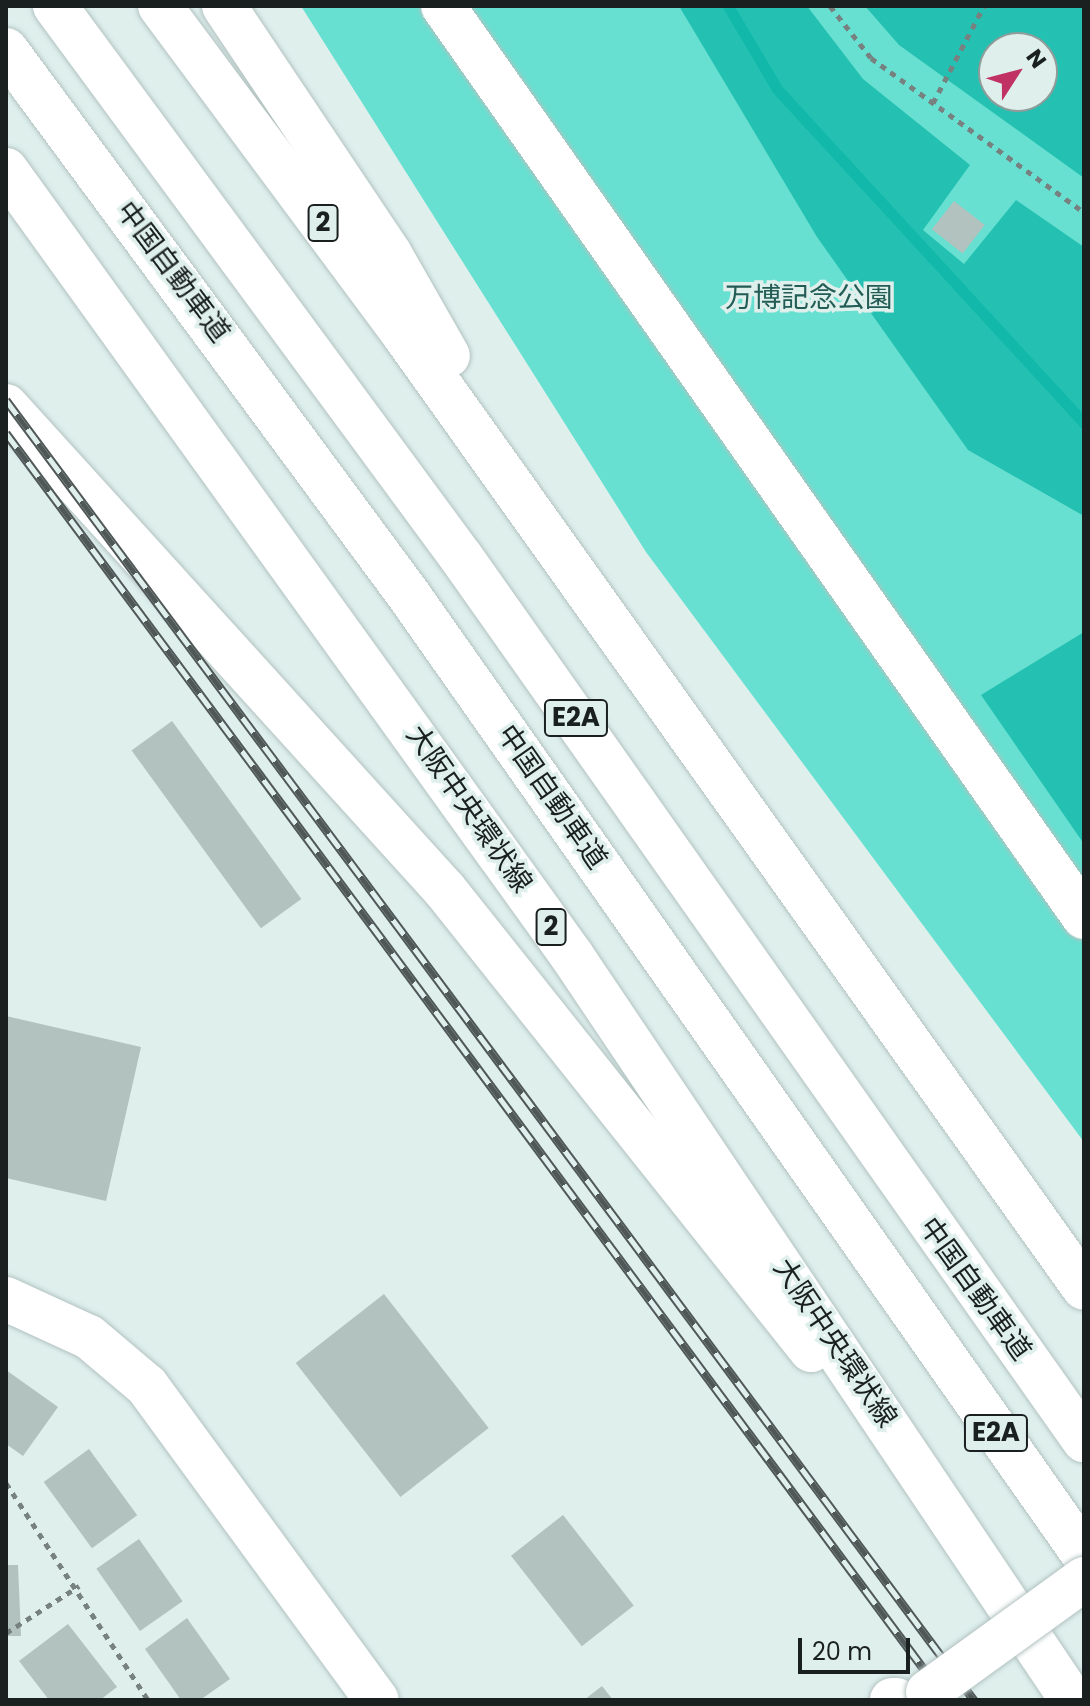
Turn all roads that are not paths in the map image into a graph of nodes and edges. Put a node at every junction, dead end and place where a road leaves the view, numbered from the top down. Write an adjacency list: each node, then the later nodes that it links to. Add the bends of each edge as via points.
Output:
1 (55, 6): 10 (main road, 中国自動車道 / E2A, via 461,557)
2 (160, 6): 8 (main road, 2)
3 (224, 6): 8 (main road, via 417,298 454,369)
4 (443, 6): 9 (main road)
5 (6, 50): 13 (main road, 中国自動車道 / E2A, via 408,594)
6 (6, 170): 16 (main road, 大阪中央環状線 / 2, via 435,760)
7 (6, 406): 16 (main road, via 445,890 731,1255)
8 (479, 445): 11 (main road, 2)
9 (1084, 917)
10 (951, 1256): 14 (main road); 15 (main road, 中国自動車道 / E2A)
11 (1084, 1288)
12 (6, 1299): 20 (main road, via 89,1337 147,1386)
13 (909, 1311): 17 (main road, 中国自動車道 / E2A); 19 (main road)
14 (1084, 1409)
15 (1084, 1440)
16 (921, 1469): 22 (main road, 大阪中央環状線 / 2)
17 (1084, 1555)
18 (1084, 1579): 21 (main road, bridge)
19 (1084, 1592)
20 (377, 1700)
21 (918, 1700)
22 (1072, 1700)

